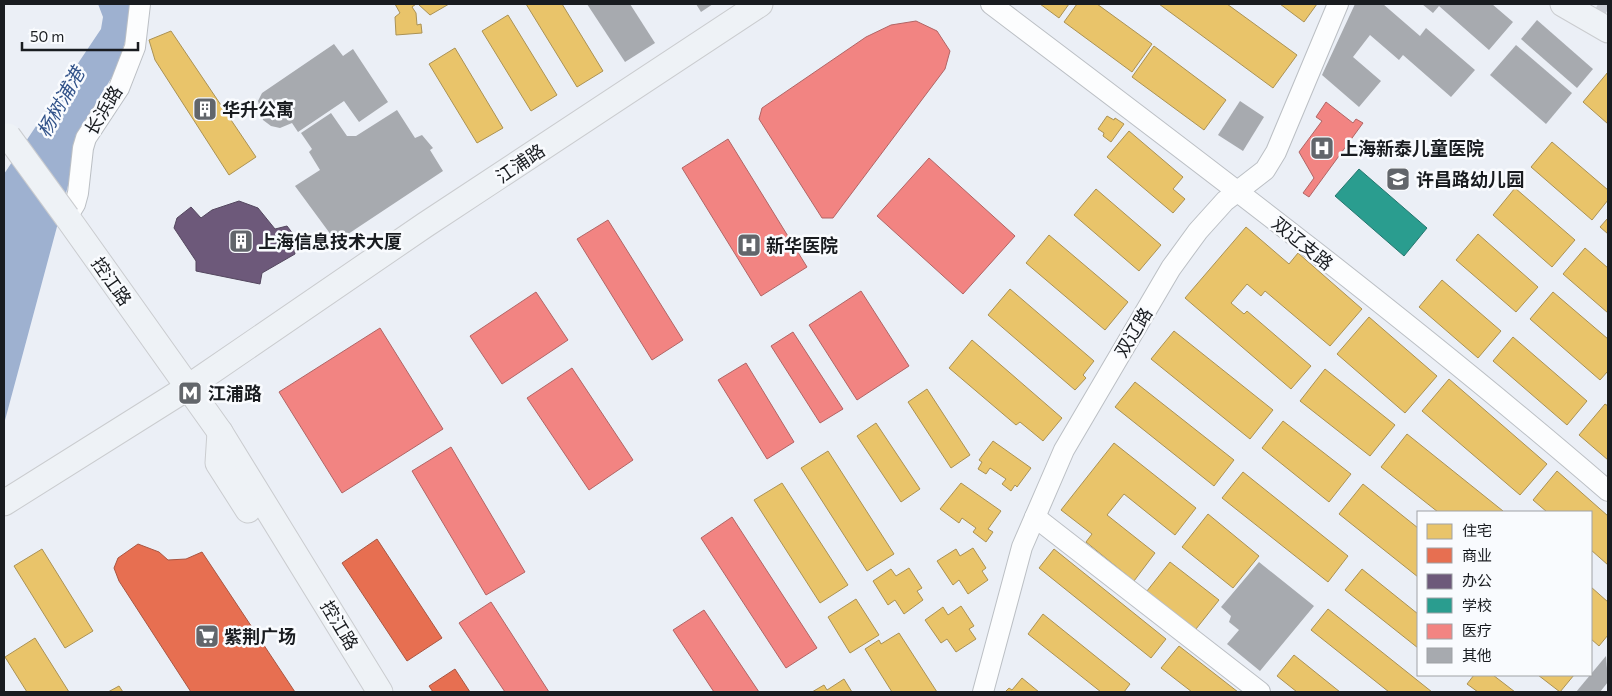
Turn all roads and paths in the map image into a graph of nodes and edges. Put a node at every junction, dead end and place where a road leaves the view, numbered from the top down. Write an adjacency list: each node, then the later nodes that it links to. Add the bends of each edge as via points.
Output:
1 (140, 4): 9 (street, 长浜路, via 135,47 119,88 86,138 78,193)
2 (760, 4): 10 (main road, 江浦路)
3 (991, 4): 8 (street, 双辽支路)
4 (1338, 4): 8 (street, 双辽路, via 1276,152 1265,170)
5 (1564, 4): 6 (main road)
6 (1608, 30)
7 (6, 134): 9 (main road, 控江路, bridge)
8 (1238, 191): 12 (street, 双辽支路); 14 (street, 双辽路, via 1198,231 1171,268 1064,450)
9 (67, 216): 10 (main road, 控江路)
10 (187, 388): 11 (main road, 控江路); 13 (main road, 江浦路)
11 (220, 432): 15 (main road, 控江路, via 218,464); 16 (main road, 控江路)
12 (1608, 491)
13 (4, 503)
14 (1035, 517): 17 (street, 双辽路, via 1022,547); 18 (street)
15 (366, 692)
16 (380, 692)
17 (983, 692)
18 (1260, 692)

